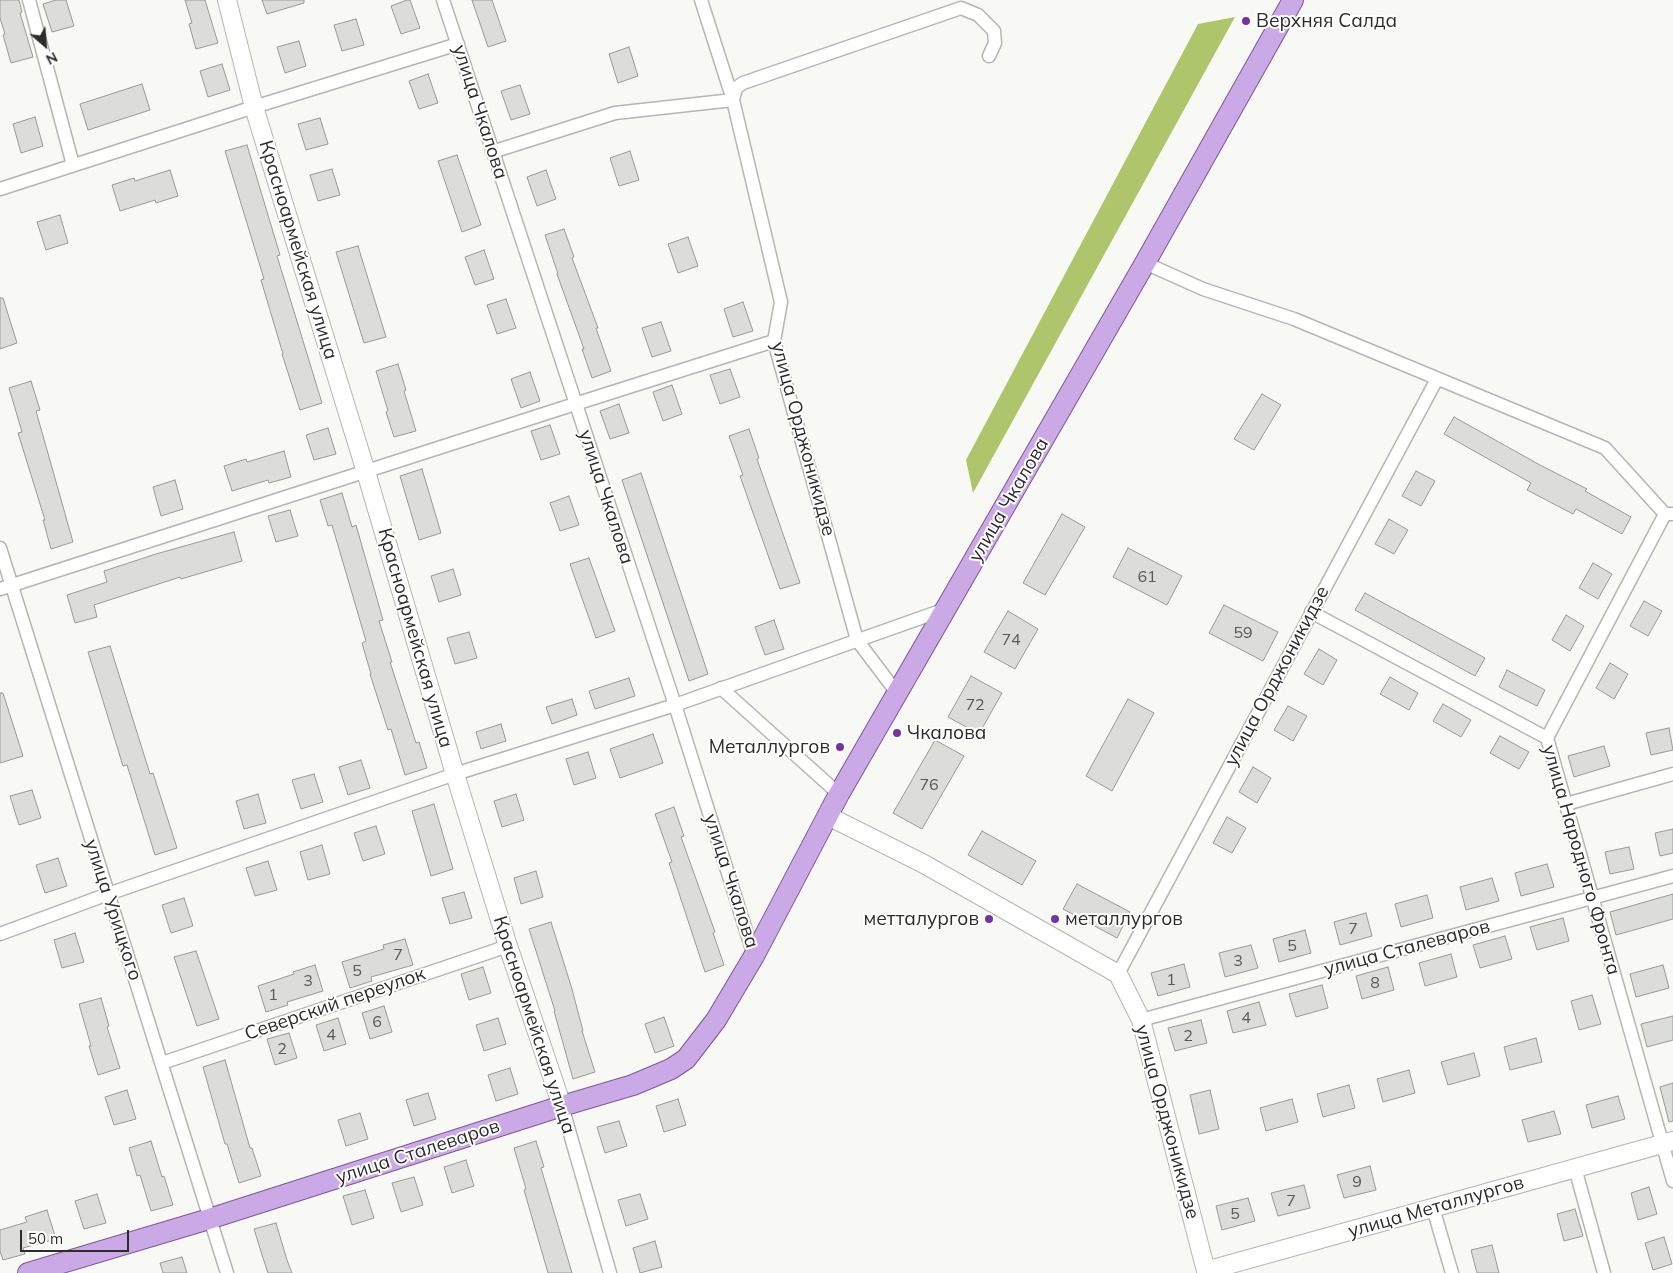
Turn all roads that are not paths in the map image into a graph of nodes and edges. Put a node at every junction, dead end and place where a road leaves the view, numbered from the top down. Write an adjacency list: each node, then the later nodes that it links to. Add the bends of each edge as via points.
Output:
1 (29, 0): 11 (street)
2 (227, 0): 9 (street, Красноармейская улица)
3 (443, 0): 6 (street, улица Чкалова)
4 (701, 0): 8 (street, улица Орджоникидзе)
5 (1293, 0): 13 (main road, улица Чкалова)
6 (458, 44): 9 (street); 10 (street, улица Чкалова)
7 (989, 56): 8 (street, via 995,43 994,31 978,16 961,8 742,83 736,88)
8 (733, 100): 10 (street, via 615,114); 14 (street, улица Орджоникидзе, via 782,302)
9 (254, 107): 11 (street); 17 (street, Красноармейская улица)
10 (492, 152): 16 (street, улица Чкалова)
11 (73, 166): 12 (street)
12 (0, 189)
13 (1144, 263): 15 (street, via 1203,289 1294,319); 21 (main road, улица Чкалова)
14 (774, 342): 16 (street); 23 (street, улица Орджоникидзе)
15 (1437, 379): 18 (street, via 1605,448); 22 (street, улица Орджоникидзе)
16 (574, 404): 17 (street); 26 (street, улица Чкалова)
17 (366, 472): 20 (street); 28 (street, Красноармейская улица)
18 (1669, 514): 27 (street)
19 (0, 548): 20 (street, улица Урицкого)
20 (5, 587): 34 (street, улица Урицкого)
21 (946, 609): 23 (street); 25 (main road, улица Чкалова)
22 (1311, 612): 27 (street, улица Народного Фронта); 39 (street, улица Орджоникидзе)
23 (857, 640): 24 (street); 25 (street, улица Орджоникидзе)
24 (721, 688): 26 (street); 30 (street)
25 (897, 693): 30 (main road, улица Чкалова)
26 (675, 705): 28 (street); 38 (street, улица Чкалова)
27 (1547, 738): 31 (street, улица Народного Фронта)
28 (455, 774): 34 (street); 37 (street, Красноармейская улица)
29 (1673, 774): 31 (street)
30 (840, 794): 32 (main road, улица Чкалова)
31 (1566, 804): 35 (street, улица Народного Фронта)
32 (828, 816): 38 (main road, улица Чкалова); 39 (street, via 924,864)
33 (1673, 876): 35 (street, улица Сталеваров)
34 (108, 894): 36 (street); 41 (street, улица Урицкого)
35 (1592, 898): 40 (street, улица Сталеваров); 43 (street, улица Народного Фронта)
36 (0, 934)
37 (508, 946): 41 (street, Северский переулок); 42 (street, Красноармейская улица)
38 (754, 956): 42 (main road, улица Сталеваров, via 716,1020 686,1060 633,1086)
39 (1118, 974): 40 (street, улица Орджоникидзе)
40 (1141, 1020): 48 (street, улица Орджоникидзе)
41 (162, 1063): 47 (street, улица Урицкого)
42 (562, 1106): 47 (main road, улица Сталеваров); 51 (street, Красноармейская улица)
43 (1668, 1142): 44 (street, улица Металлургов); 45 (street, улица Народного Фронта)
44 (1576, 1168): 46 (street, улица Металлургов); 53 (street)
45 (1673, 1182)
46 (1433, 1208): 48 (street, улица Металлургов); 52 (street)
47 (209, 1219): 49 (main road, улица Сталеваров); 50 (street, улица Урицкого)
48 (1204, 1272)
49 (28, 1273)
50 (227, 1273)
51 (610, 1273)
52 (1452, 1273)
53 (1604, 1273)

